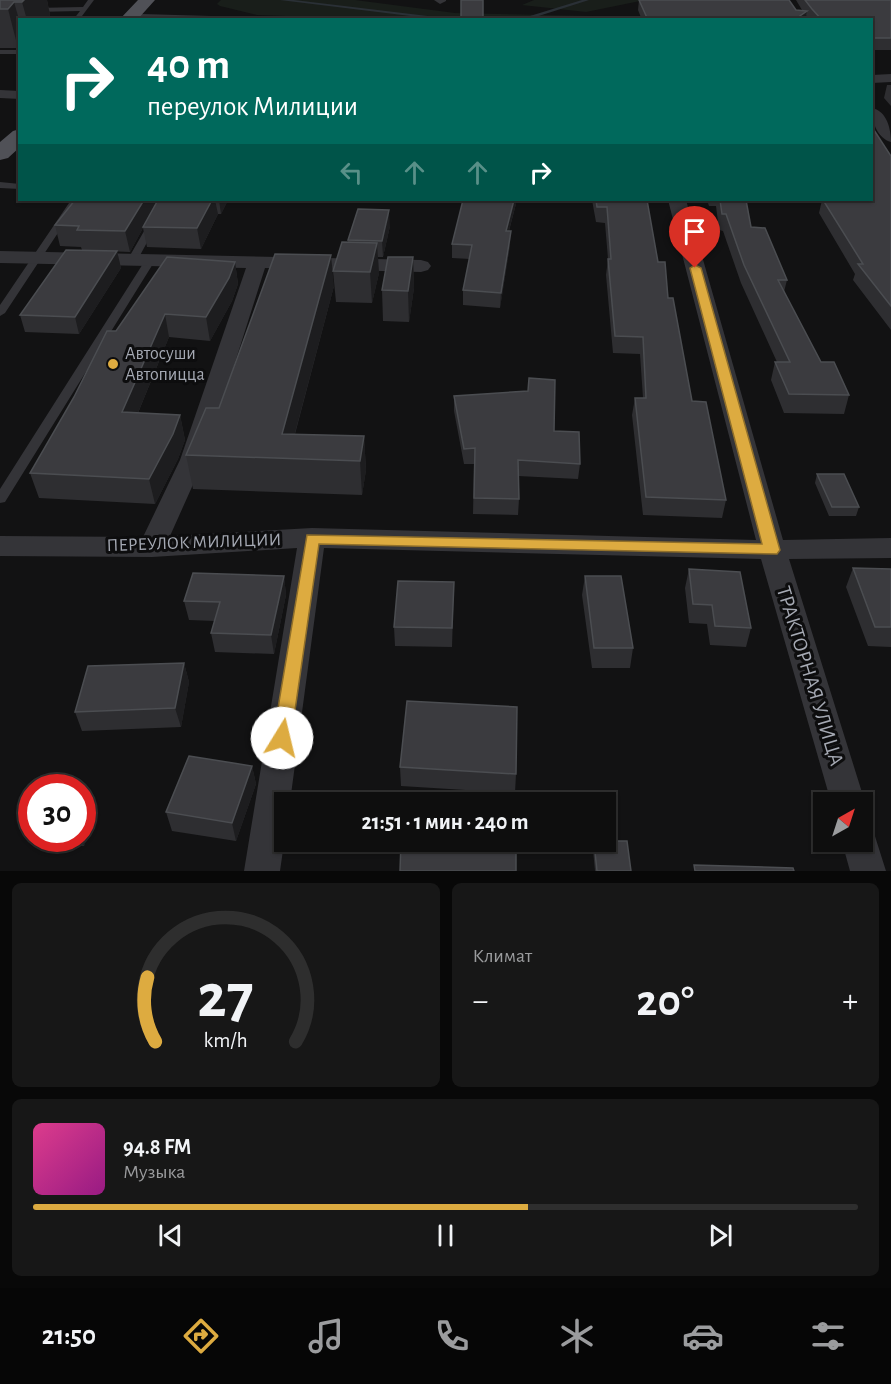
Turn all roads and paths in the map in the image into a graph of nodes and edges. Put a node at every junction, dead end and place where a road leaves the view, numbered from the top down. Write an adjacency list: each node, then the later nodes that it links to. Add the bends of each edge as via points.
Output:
1 (91, 0): 4 (lane)
2 (147, 0): 7 (main road)
3 (160, 0): 8 (main road)
4 (84, 9): 5 (lane); 6 (lane)
5 (24, 10)
6 (77, 18)
7 (137, 18)
8 (137, 18)
9 (0, 52): 10 (lane)
10 (18, 52)
11 (891, 78): 12 (street)
12 (873, 79)
13 (0, 94): 14 (street)
14 (18, 95)
15 (873, 113): 18 (street)
16 (18, 122): 19 (main road)
17 (18, 137): 20 (main road)
18 (891, 137)
19 (0, 138)
20 (0, 153)
21 (0, 185): 22 (lane)
22 (18, 187)
23 (75, 201): 26 (lane)
24 (166, 201): 28 (lane)
25 (677, 201): 37 (street, ТРАКТОРНАЯ УЛИЦА)
26 (38, 256): 27 (street); 28 (street); 31 (lane)
27 (0, 257)
28 (142, 259): 29 (street); 32 (lane)
29 (258, 262): 30 (street); 35 (street, via 192,460)
30 (421, 266)
31 (0, 313)
32 (0, 499)
33 (312, 538): 35 (street, ПЕРЕУЛОК МИЛИЦИИ); 37 (street, ПЕРЕУЛОК МИЛИЦИИ); 40 (street)
34 (0, 546): 35 (street, ПЕРЕУЛОК МИЛИЦИИ)
35 (152, 547)
36 (891, 548): 37 (street, ПЕРЕУЛОК МИЛИЦИИ)
37 (772, 550): 38 (street, ТРАКТОРНАЯ УЛИЦА)
38 (845, 792)
39 (863, 852): 41 (street)
40 (262, 871)
41 (868, 871)

